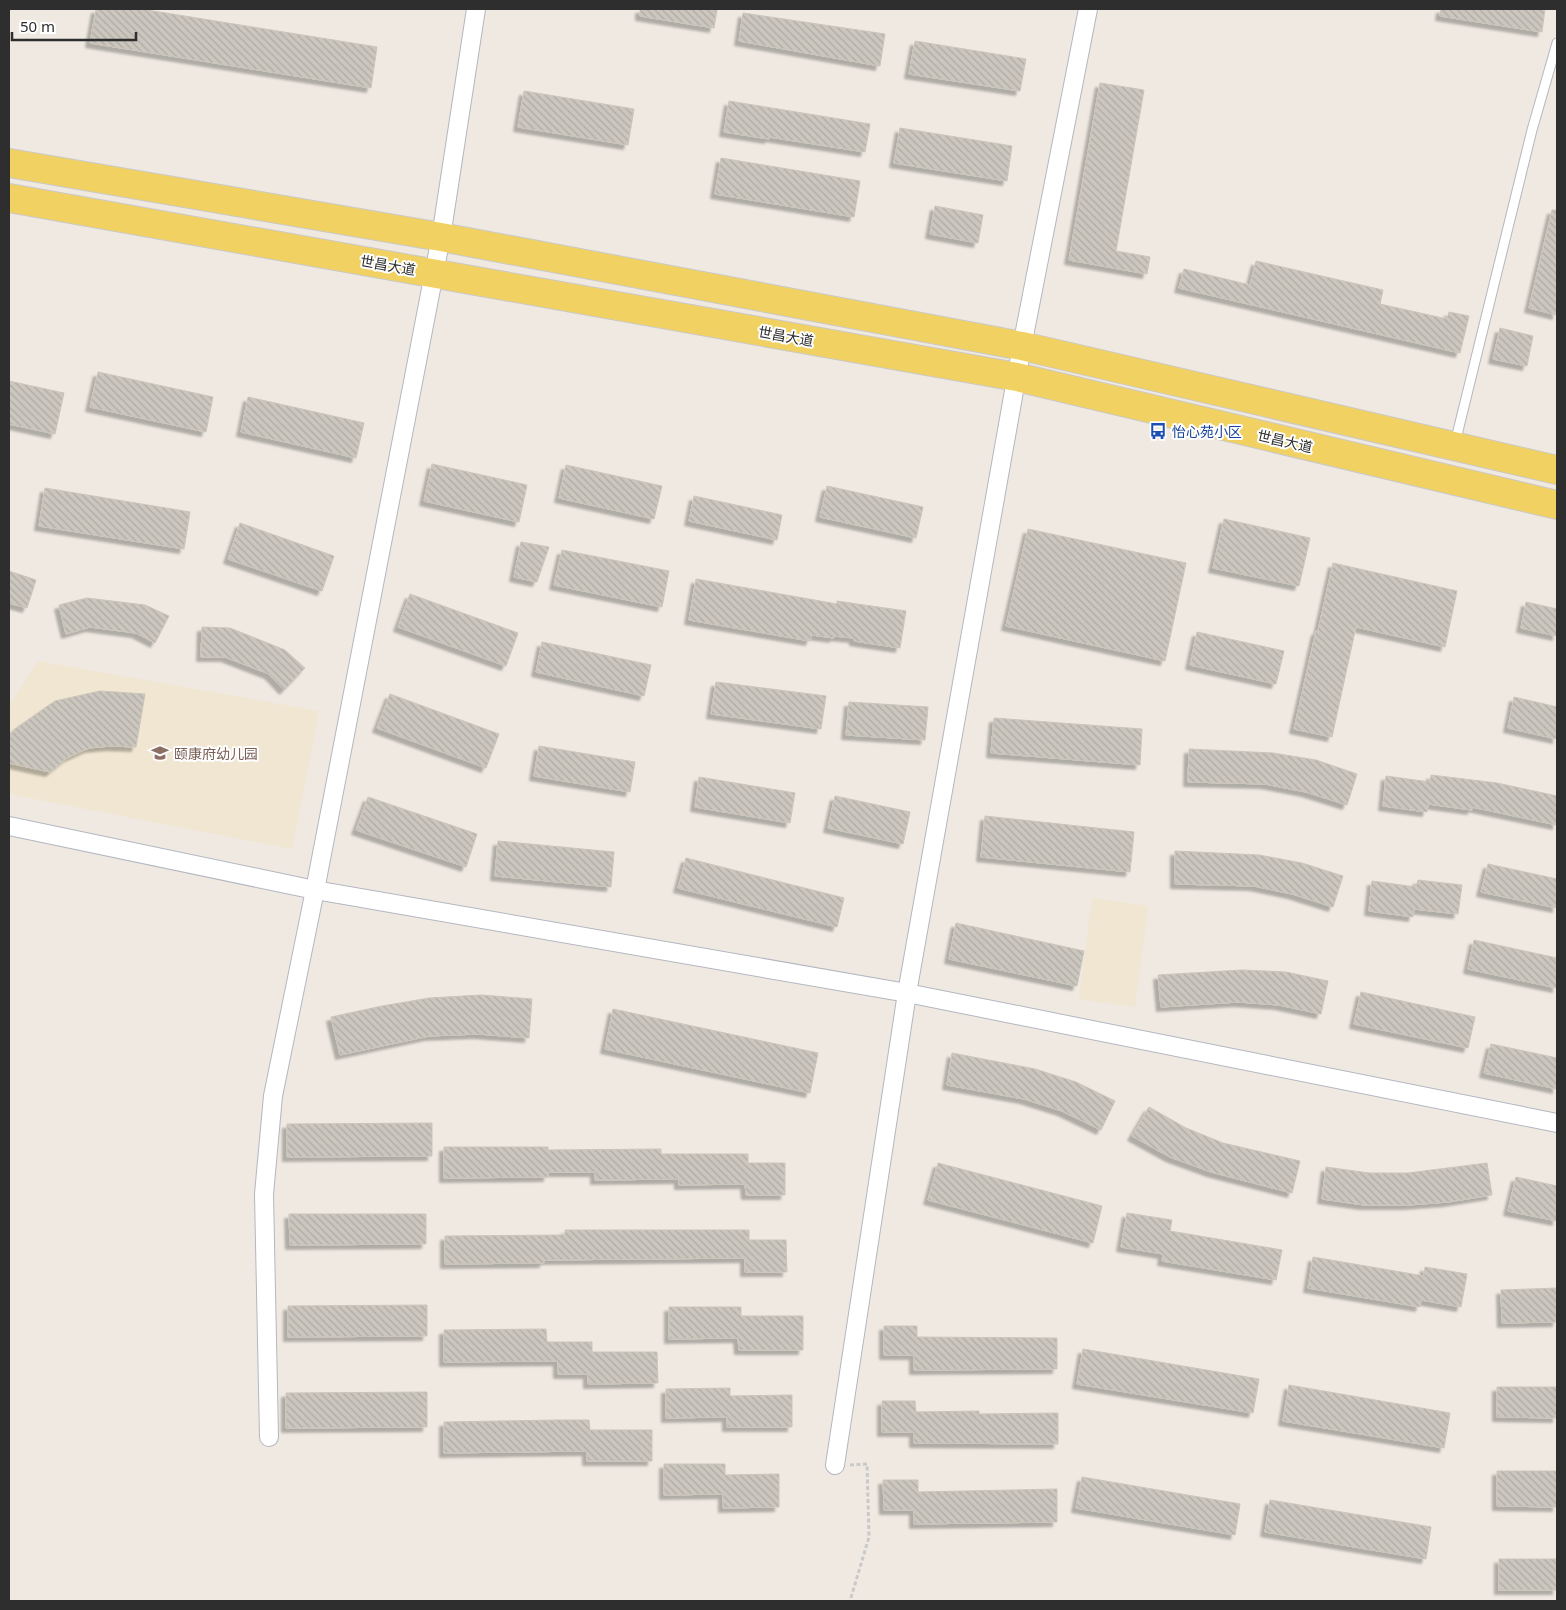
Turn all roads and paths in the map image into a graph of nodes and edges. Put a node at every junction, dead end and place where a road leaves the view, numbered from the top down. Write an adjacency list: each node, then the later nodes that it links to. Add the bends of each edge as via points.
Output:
1 (476, 9): 6 (street)
2 (1088, 9): 8 (street)
3 (1557, 42): 10 (lane, via 1532,130)
4 (9, 163): 6 (main road)
5 (9, 198): 7 (main road, 世昌大道)
6 (440, 237): 7 (street); 8 (main road)
7 (434, 273): 9 (main road, 世昌大道); 14 (street)
8 (1022, 346): 9 (street); 10 (main road)
9 (1017, 377): 12 (main road, 世昌大道); 15 (street)
10 (1455, 446): 11 (main road)
11 (1557, 470)
12 (1557, 505)
13 (9, 826): 14 (street)
14 (315, 890): 15 (street); 17 (street, via 273,1096 264,1194)
15 (907, 993): 16 (street); 18 (street)
16 (1557, 1123)
17 (269, 1437)
18 (835, 1465): 19 (path, via 867,1464 869,1537)
19 (850, 1601)

